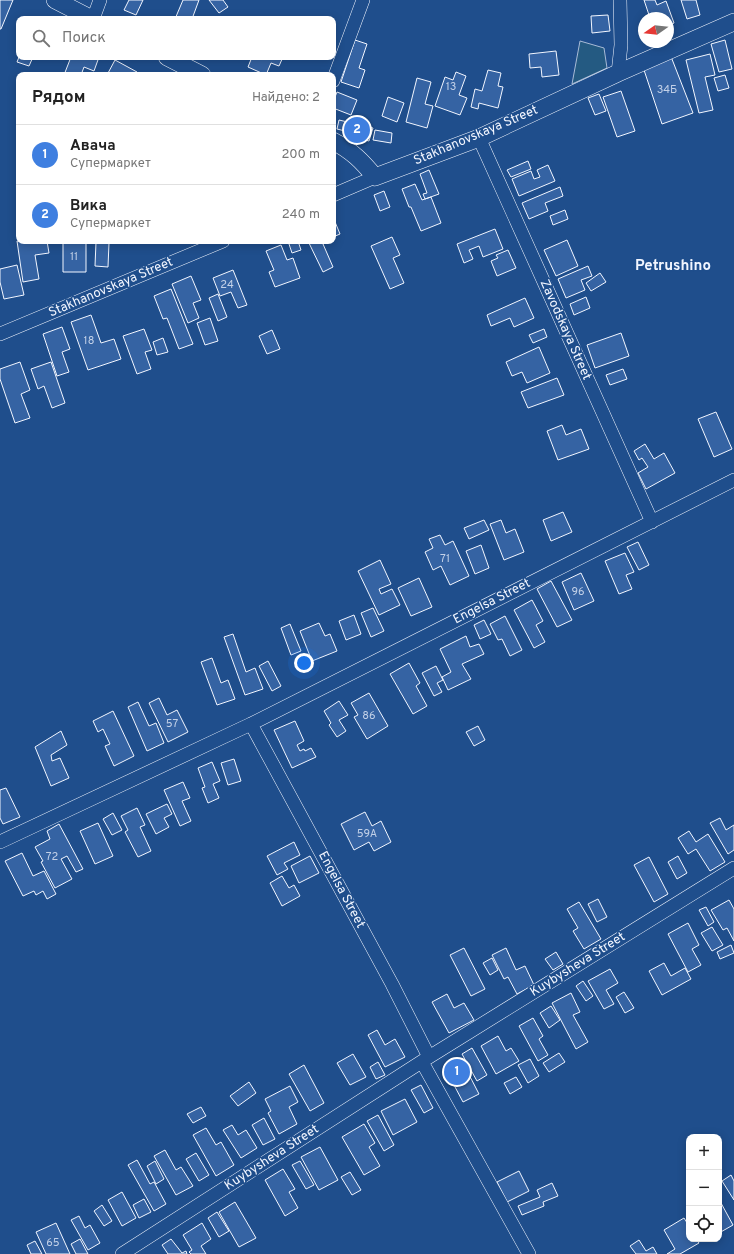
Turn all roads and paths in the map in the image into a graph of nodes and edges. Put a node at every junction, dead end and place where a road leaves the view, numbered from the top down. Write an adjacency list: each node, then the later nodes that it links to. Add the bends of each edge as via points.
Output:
1 (55, 0): 5 (street)
2 (100, 0): 6 (street)
3 (363, 0): 10 (street)
4 (620, 0): 11 (street, via 621,45)
5 (87, 16)
6 (94, 16)
7 (734, 22): 11 (street, Stakhanovskaya Street)
8 (173, 60): 9 (street)
9 (196, 72)
10 (336, 73)
11 (618, 73): 12 (street, Stakhanovskaya Street)
12 (479, 138): 14 (street, Stakhanovskaya Street); 19 (street, Zavodskaya Street)
13 (336, 142): 14 (street, via 356,155)
14 (375, 177): 15 (street, Stakhanovskaya Street)
15 (336, 194)
16 (216, 244): 17 (street, Stakhanovskaya Street)
17 (0, 334)
18 (734, 480): 19 (street, Engelsa Street)
19 (652, 522): 20 (street, Engelsa Street)
20 (251, 724): 21 (street, Engelsa Street); 23 (street, Engelsa Street, via 392,984)
21 (0, 842)
22 (734, 868): 23 (street, Kuybysheva Street)
23 (425, 1059): 24 (street, Kuybysheva Street); 25 (street)
24 (122, 1254)
25 (529, 1254)

